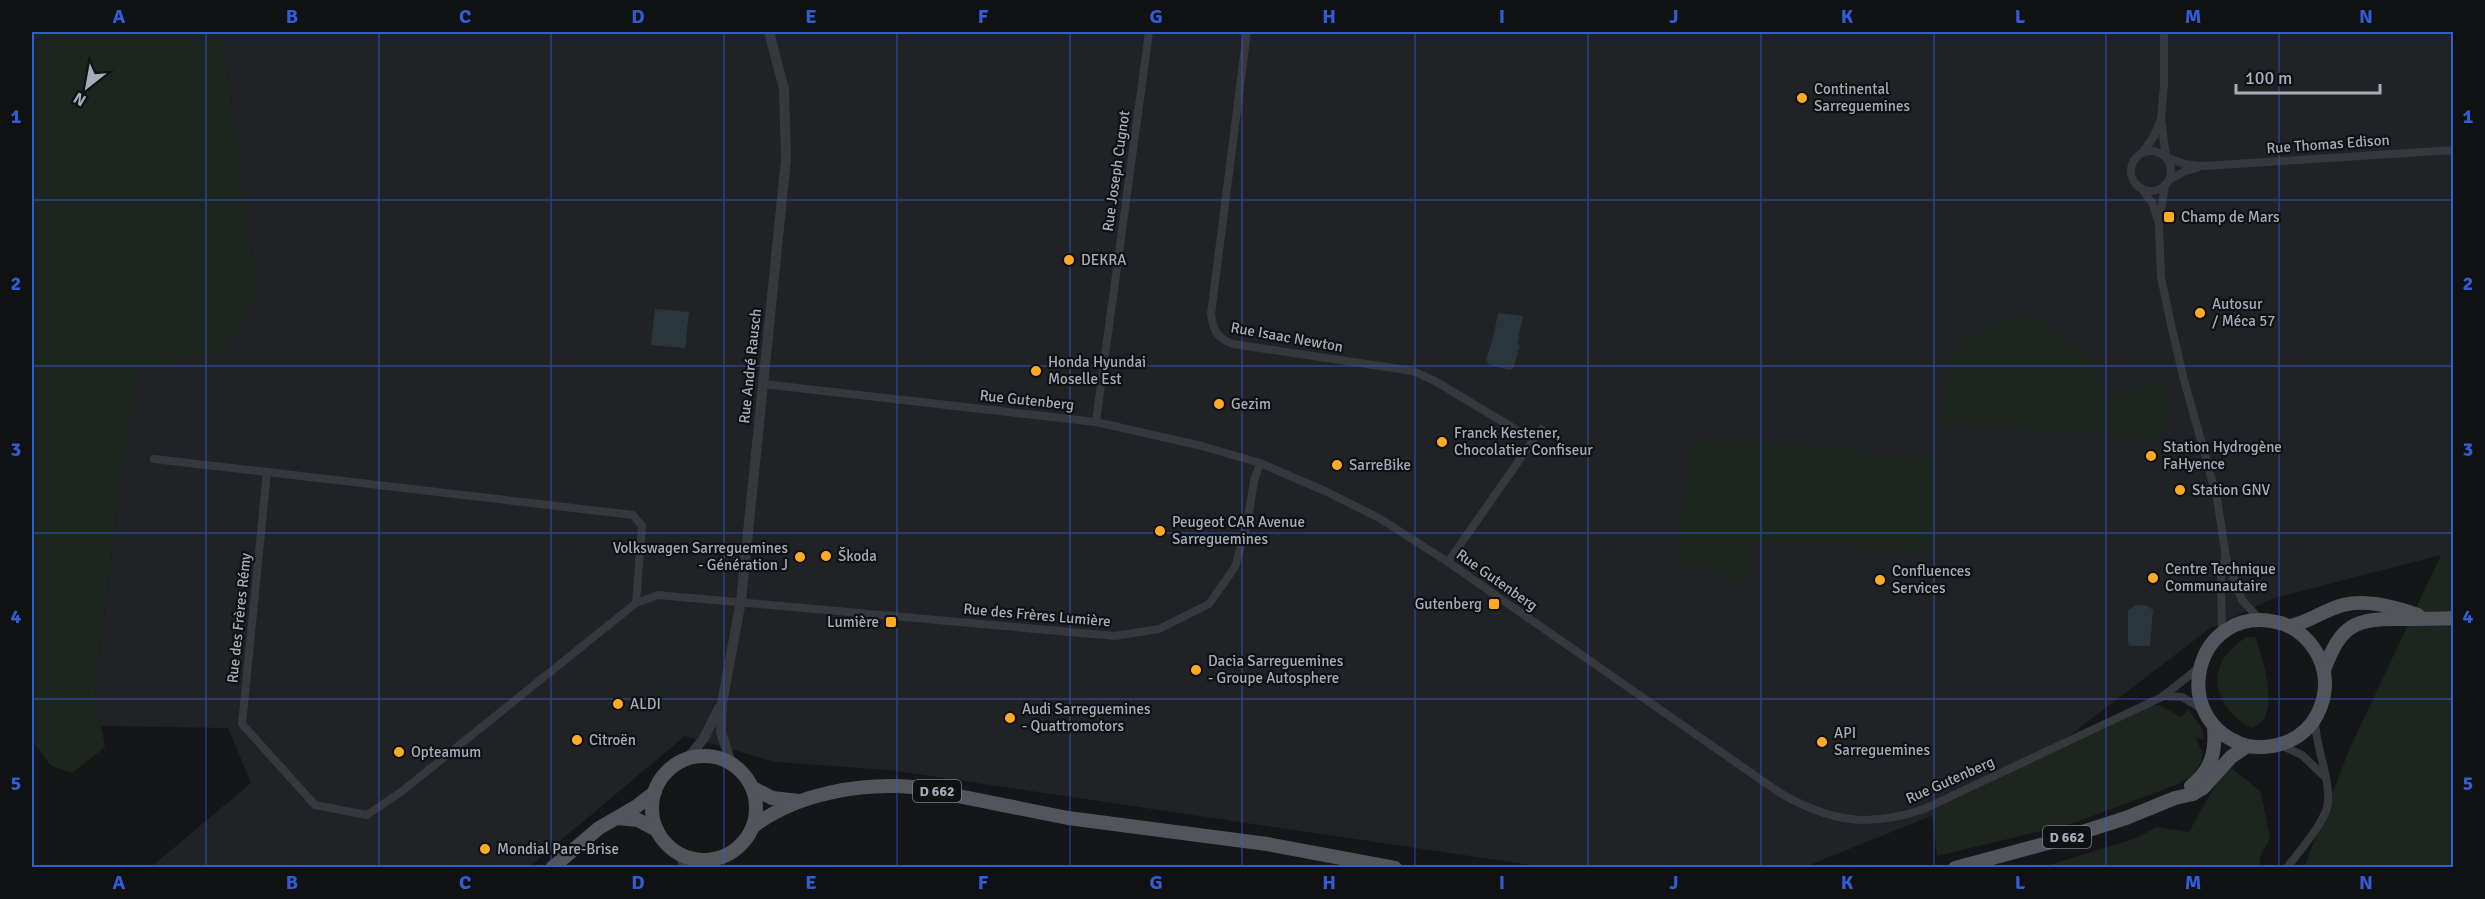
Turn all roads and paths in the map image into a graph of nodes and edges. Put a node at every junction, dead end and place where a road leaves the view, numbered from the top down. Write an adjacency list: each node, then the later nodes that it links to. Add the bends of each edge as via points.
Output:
1 (769, 32): 13 (street, Rue André Rausch, via 784,89 786,159)
2 (1149, 32): 14 (street, Rue Joseph Cugnot)
3 (1247, 32): 16 (street, Rue Isaac Newton, via 1211,314 1213,330 1222,340 1233,344 1413,371)
4 (2164, 32): 5 (street)
5 (2161, 119): 7 (street); 8 (street)
6 (2454, 150): 9 (street, Rue Thomas Edison)
7 (2142, 153): 8 (street, via 2155,151); 11 (street, via 2131,168 2133,180)
8 (2166, 157): 9 (street, Rue Thomas Edison); 10 (street, via 2171,168)
9 (2204, 166): 10 (street, Rue Thomas Edison, via 2183,172)
10 (2167, 183): 11 (street, via 2154,191); 12 (street)
11 (2142, 189): 12 (street, via 2153,204)
12 (2159, 224): 20 (street, via 2161,277 2184,380 2217,498)
13 (763, 384): 14 (street, Rue Gutenberg); 22 (street, Rue André Rausch)
14 (1096, 422): 18 (street, Rue Gutenberg)
15 (1541, 429): 16 (street)
16 (1533, 440): 21 (street)
17 (154, 459): 19 (street)
18 (1260, 463): 21 (street, Rue Gutenberg, via 1379,518); 22 (street, Rue des Frères Lumière, via 1235,567 1209,604 1159,629 1115,636)
19 (267, 472): 23 (street, via 633,515 642,526); 23 (street, Rue des Frères Rémy, via 242,724 315,805 367,815)
20 (2226, 558): 26 (street, via 2242,600); 28 (street, via 2221,578)
21 (1448, 562): 31 (street, Rue Gutenberg, via 1780,793 1815,811 1851,821 1888,819 1924,809)
22 (741, 601): 23 (street, Rue des Frères Rémy, via 658,595); 32 (street, Rue André Rausch)
23 (636, 603)
24 (2425, 617): 25 (main road); 27 (main road, via 2359,603 2343,605); 30 (main road, via 2360,622 2338,640)
25 (2454, 618)
26 (2260, 620): 27 (main road); 28 (main road)
27 (2290, 626): 30 (main road, via 2312,644)
28 (2222, 633): 29 (main road, via 2208,648)
29 (2200, 667): 31 (street, Rue Gutenberg); 33 (main road, via 2198,689)
30 (2324, 670): 34 (main road, via 2324,696)
31 (2162, 697): 33 (street, via 2182,697)
32 (722, 703): 38 (street, Rue André Rausch, via 711,727); 39 (street, Rue André Rausch, via 721,732)
33 (2203, 710): 35 (main road)
34 (2315, 719): 36 (main road, via 2299,735); 40 (street)
35 (2214, 726): 37 (main road, via 2229,739); 43 (main road, D 662, via 2215,749 2210,765)
36 (2279, 745): 37 (main road); 40 (street, via 2302,755)
37 (2247, 746): 43 (main road, D 662, via 2231,757 2203,788)
38 (688, 758): 39 (main road, via 710,756); 42 (main road, via 664,775)
39 (731, 763): 41 (main road)
40 (2324, 775): 54 (street, via 2327,808)
41 (753, 788): 44 (main road, D 662, via 772,798); 46 (main road, via 757,807)
42 (655, 792): 45 (main road); 47 (main road, via 652,811)
43 (2175, 798): 53 (main road, D 662, via 2048,843)
44 (805, 801): 46 (main road, D 662); 52 (main road, D 662, via 869,786 913,787 1068,818 1267,844)
45 (616, 818): 47 (main road, via 638,820); 50 (main road, via 598,828)
46 (754, 826): 49 (main road, via 740,846)
47 (657, 830): 48 (main road)
48 (679, 853): 49 (main road); 51 (street)
49 (715, 863)
50 (552, 867)
51 (684, 867)
52 (1395, 867)
53 (1955, 867)
54 (2287, 867)

